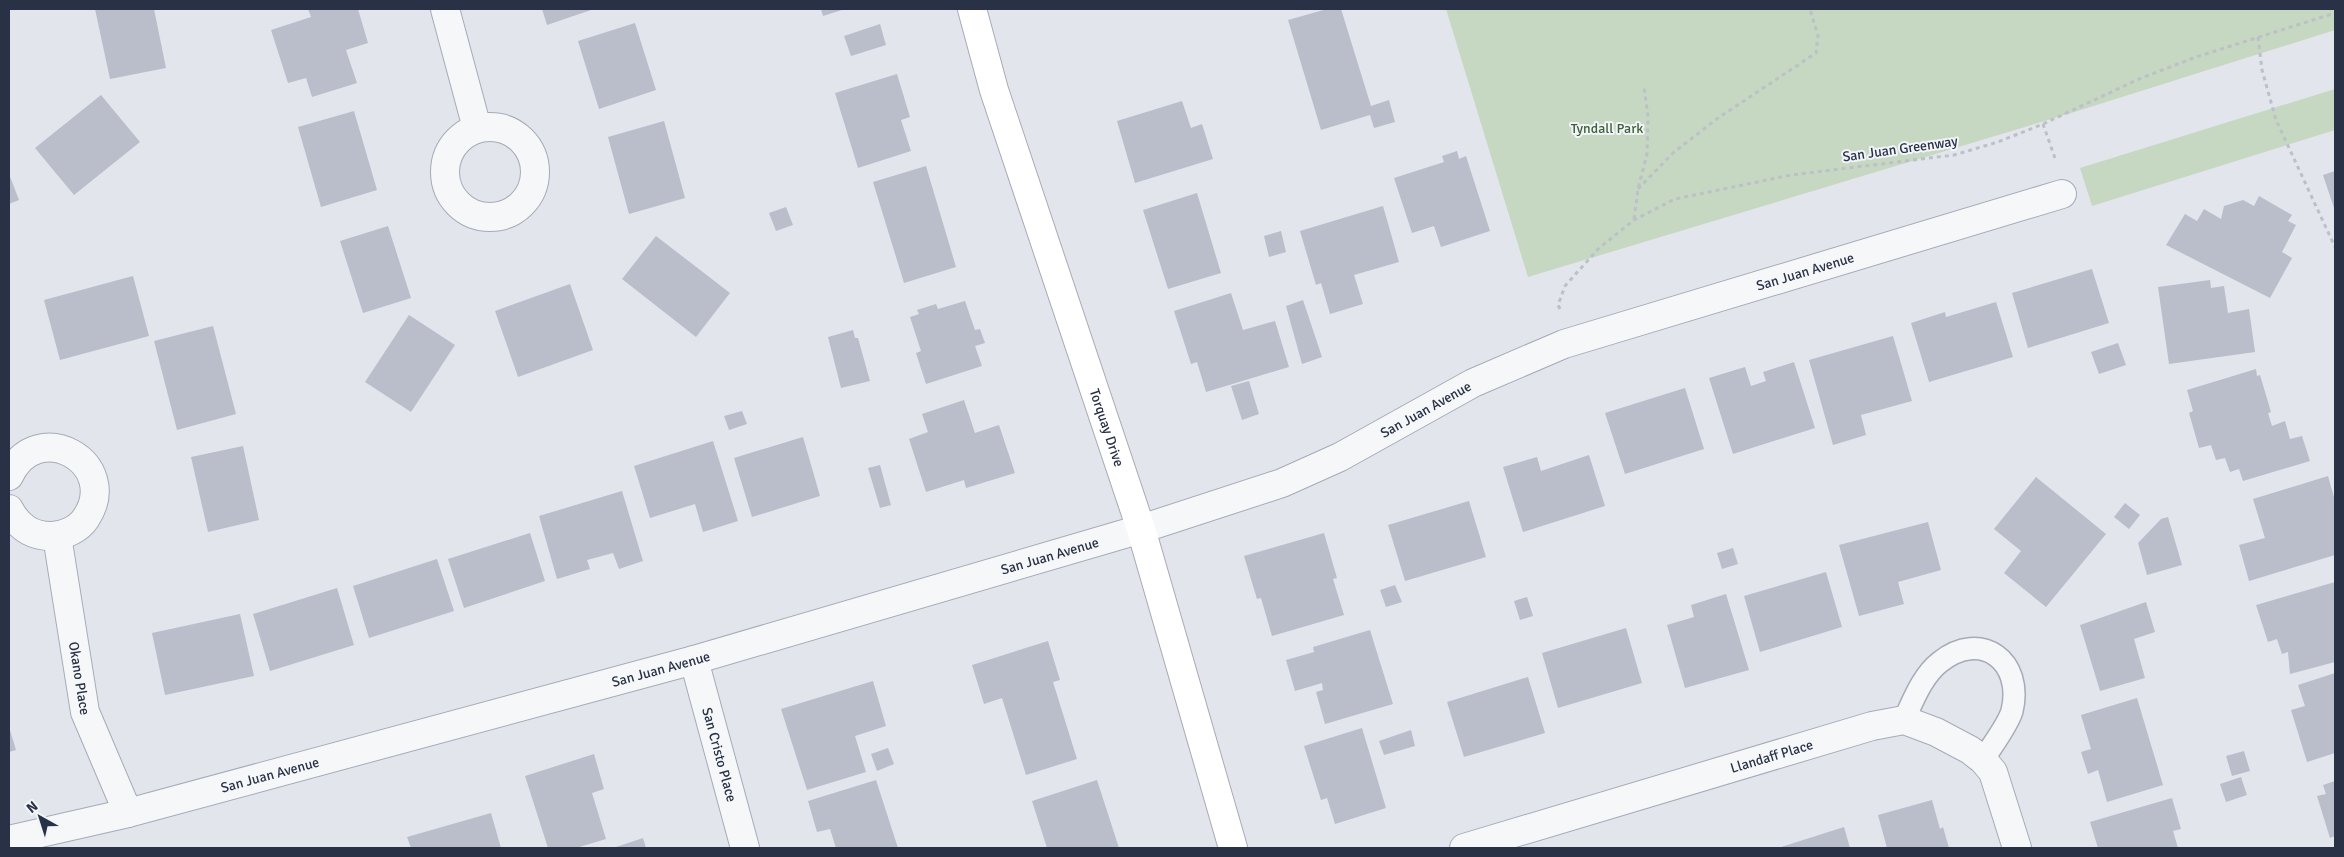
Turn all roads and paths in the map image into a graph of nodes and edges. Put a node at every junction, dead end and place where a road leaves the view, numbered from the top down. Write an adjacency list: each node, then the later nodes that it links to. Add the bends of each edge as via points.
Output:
1 (445, 9): 7 (street)
2 (972, 9): 15 (street, Torquay Drive, via 994,90)
3 (1810, 9): 8 (path, via 1818,36 1816,53 1718,118 1673,154)
4 (2335, 13): 5 (path, San Juan Greenway)
5 (2258, 37): 10 (path, San Juan Greenway, via 2147,76 1998,142 1954,155 1791,175 1675,199); 11 (path, via 2262,70 2276,120)
6 (1644, 87): 8 (path, via 1648,116 1647,154)
7 (477, 128)
8 (1638, 189): 10 (path)
9 (2062, 194): 12 (street, San Juan Avenue)
10 (1634, 220): 12 (path, San Juan Greenway, via 1598,248 1566,286 1558,305)
11 (2335, 247)
12 (1571, 341): 15 (street, San Juan Avenue, via 1473,383 1340,457 1282,483)
13 (9, 476): 16 (street, via 23,456 50,446 78,456 88,468 94,481 95,496 91,510 83,522)
14 (9, 509): 16 (street, via 28,531 42,536)
15 (1141, 529): 17 (street, San Juan Avenue); 23 (street, Torquay Drive)
16 (57, 536): 20 (street, Okano Place, via 85,712)
17 (694, 660): 20 (street, San Juan Avenue); 22 (street, San Cristo Place)
18 (1904, 720): 19 (street, via 1936,732); 19 (lane, via 1921,685 1939,662 1960,649 1982,648 1998,657 2010,671 2014,689 2011,712); 24 (street, Llandaff Place, via 1872,726)
19 (1983, 760): 25 (street, via 1993,772)
20 (128, 813): 21 (street, San Juan Avenue)
21 (9, 840)
22 (745, 848)
23 (1233, 848)
24 (1464, 848)
25 (2017, 848)

